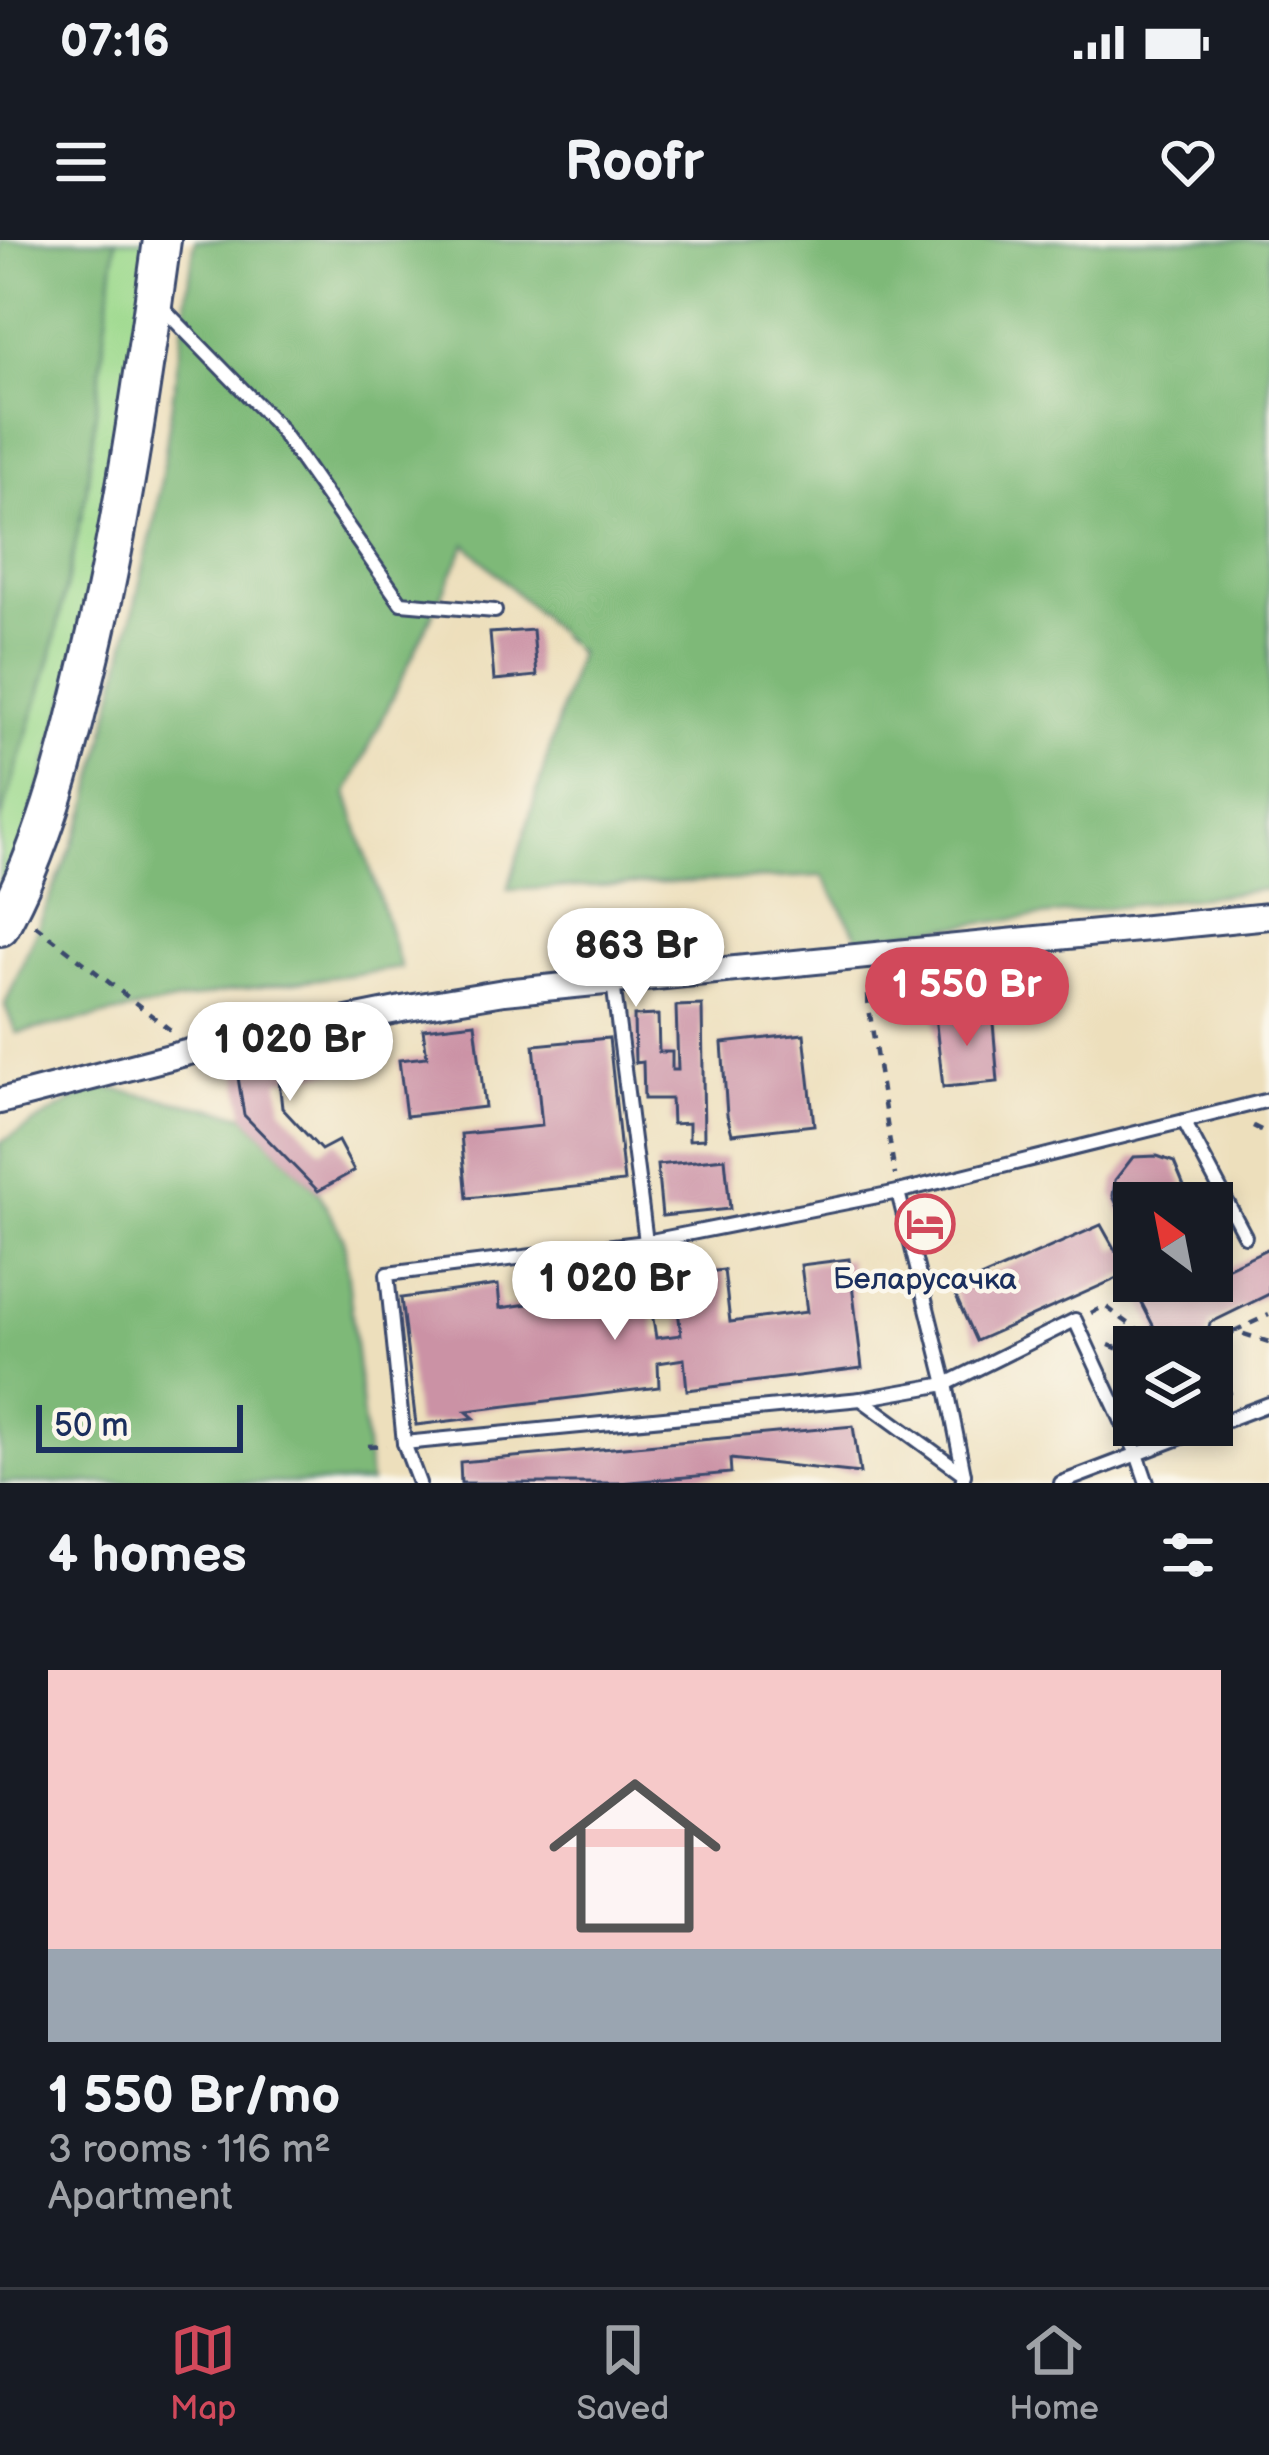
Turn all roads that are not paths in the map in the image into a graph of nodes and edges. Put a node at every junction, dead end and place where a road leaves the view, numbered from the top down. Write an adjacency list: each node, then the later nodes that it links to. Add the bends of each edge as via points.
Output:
1 (163, 240): 2 (street)
2 (154, 299): 3 (lane, via 277,425 401,603); 5 (street, via 118,534 67,756)
3 (495, 611)
4 (1269, 916): 6 (street)
5 (0, 927)
6 (613, 982): 8 (street, via 402,1009); 12 (lane)
7 (1269, 1100): 9 (lane)
8 (0, 1101)
9 (1184, 1121): 10 (lane); 11 (lane)
10 (898, 1192): 12 (lane); 13 (lane)
11 (1245, 1236)
12 (646, 1242): 16 (lane, via 387,1274)
13 (946, 1384): 14 (lane); 17 (lane, via 1075,1320); 18 (lane)
14 (862, 1399): 16 (lane); 18 (lane)
15 (1269, 1404): 17 (lane)
16 (404, 1443): 19 (lane)
17 (1137, 1454): 20 (lane); 21 (lane)
18 (963, 1479)
19 (419, 1483)
20 (1061, 1483)
21 (1147, 1483)

